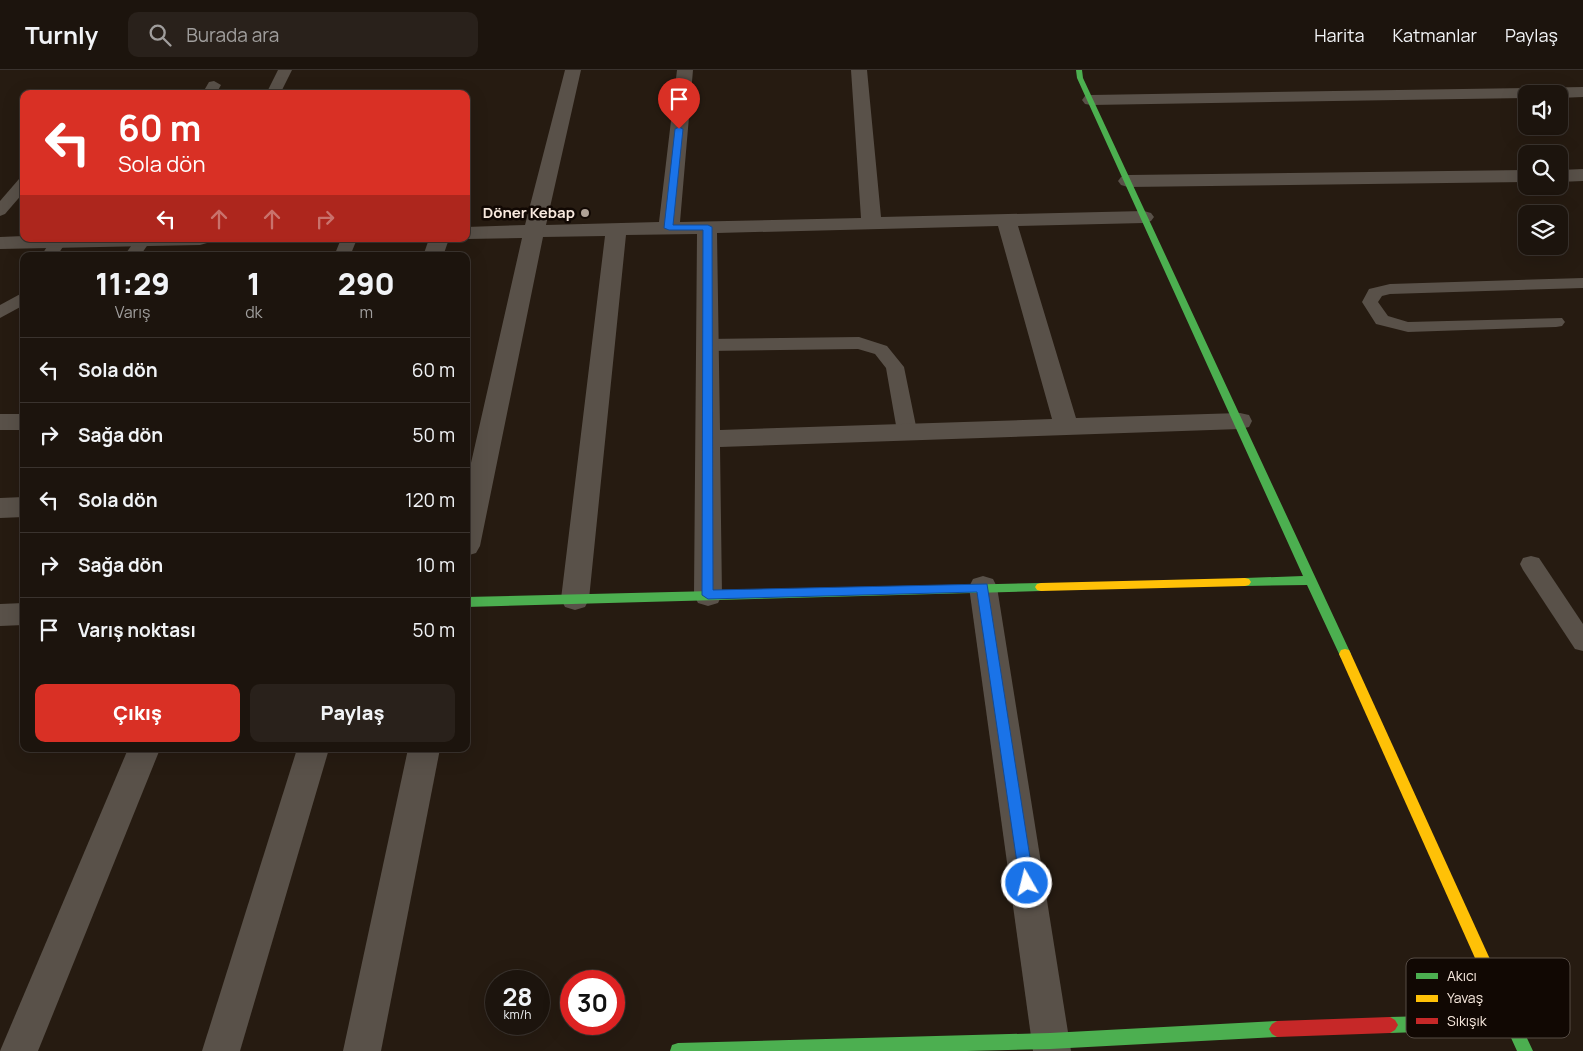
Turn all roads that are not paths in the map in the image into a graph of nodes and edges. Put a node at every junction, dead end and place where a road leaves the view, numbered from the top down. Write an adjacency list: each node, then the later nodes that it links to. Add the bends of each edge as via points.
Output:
1 (285, 70): 6 (lane)
2 (573, 70): 21 (street)
3 (686, 70): 19 (street)
4 (859, 70): 17 (street)
5 (1079, 70): 8 (street)
6 (275, 90)
7 (1583, 92): 8 (street)
8 (1091, 100): 12 (street)
9 (1583, 175): 11 (street)
10 (1518, 176): 12 (street)
11 (1568, 176)
12 (1128, 181): 15 (street)
13 (20, 189): 14 (lane)
14 (11, 205)
15 (1144, 217): 16 (street); 32 (street)
16 (1006, 220): 17 (street); 33 (street)
17 (871, 223): 18 (street)
18 (708, 227): 19 (street); 31 (street)
19 (669, 228): 20 (street)
20 (616, 230): 21 (street); 43 (street)
21 (534, 231): 22 (street); 38 (street)
22 (470, 233)
23 (179, 242): 25 (street)
24 (0, 243): 26 (street)
25 (137, 248): 26 (street)
26 (54, 249)
27 (1583, 283): 30 (lane, via 1390,289 1375,293 1370,302 1382,320 1408,327)
28 (20, 300): 29 (lane)
29 (0, 313)
30 (1556, 322)
31 (708, 345): 34 (lane, via 859,343 881,350 895,367); 35 (street)
32 (1240, 421): 33 (street); 40 (street)
33 (1066, 426): 34 (street)
34 (907, 431): 35 (street)
35 (708, 439): 42 (street)
36 (20, 507): 37 (street)
37 (0, 508)
38 (470, 527)
39 (1531, 564): 47 (lane)
40 (1310, 580): 41 (street); 51 (street)
41 (982, 587): 42 (street); 54 (street)
42 (708, 595): 43 (street)
43 (575, 599): 44 (street)
44 (470, 602)
45 (0, 614): 46 (street)
46 (20, 614)
47 (1583, 642)
48 (143, 752): 55 (street)
49 (312, 752): 56 (street)
50 (423, 752): 57 (street)
51 (1483, 958)
52 (1406, 1024): 54 (street, via 1266,1029)
53 (1519, 1038): 59 (street)
54 (1051, 1046): 58 (street)
55 (19, 1051)
56 (221, 1051)
57 (362, 1051)
58 (678, 1051)
59 (1525, 1051)

